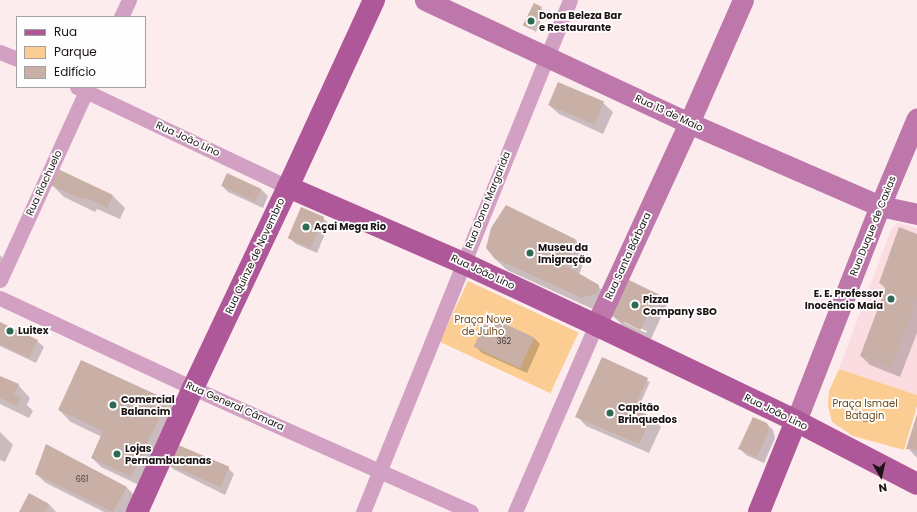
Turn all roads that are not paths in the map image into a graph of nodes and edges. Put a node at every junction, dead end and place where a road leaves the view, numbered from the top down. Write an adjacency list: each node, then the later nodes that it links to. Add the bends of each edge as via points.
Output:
1 (129, 0): 6 (street)
2 (374, 0): 13 (main road, Rua Quinze de Novembro)
3 (425, 0): 8 (street, Rua 13 de Maio)
4 (570, 0): 8 (street, Rua Dona Margarida)
5 (744, 0): 12 (street, Rua Santa Bárbara)
6 (121, 16)
7 (0, 52): 9 (street)
8 (547, 56): 12 (street, Rua 13 de Maio); 16 (street, Rua Dona Margarida)
9 (16, 59)
10 (84, 88): 13 (street, Rua João Lino); 17 (street, Rua Riachuelo)
11 (917, 118): 14 (street, Rua Duque de Caxias)
12 (689, 123): 14 (street, Rua 13 de Maio); 19 (street, Rua Santa Bárbara)
13 (288, 186): 16 (main road, Rua João Lino); 20 (main road, Rua Quinze de Novembro)
14 (880, 206): 15 (street, Rua 13 de Maio); 21 (street, Rua Duque de Caxias)
15 (917, 214)
16 (463, 263): 19 (main road, Rua João Lino); 23 (street, Rua Dona Margarida)
17 (0, 280)
18 (0, 298): 20 (street, Rua General Câmara)
19 (596, 325): 21 (main road, Rua João Lino); 29 (street, Rua Santa Bárbara)
20 (192, 388): 23 (street, Rua General Câmara); 26 (main road, Rua Quinze de Novembro)
21 (796, 421): 22 (main road, Rua João Lino); 30 (main road, Rua Duque de Caxias)
22 (886, 468): 24 (main road); 25 (main road, Rua João Lino)
23 (380, 471): 27 (street, Rua Dona Margarida); 28 (street, Rua General Câmara)
24 (917, 472)
25 (917, 484)
26 (137, 512)
27 (363, 512)
28 (471, 512)
29 (515, 512)
30 (759, 512)

